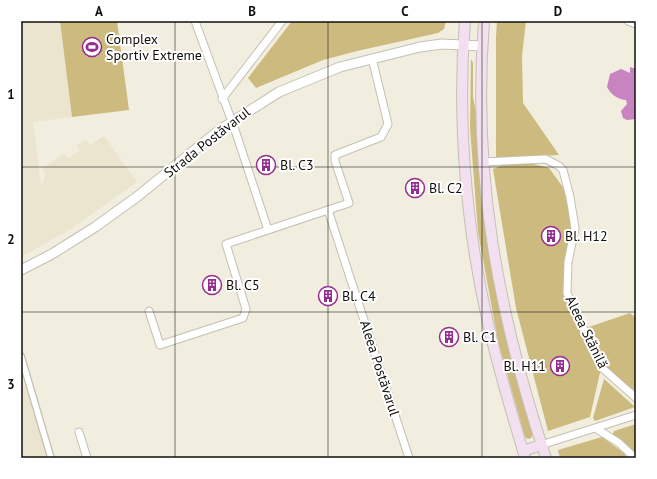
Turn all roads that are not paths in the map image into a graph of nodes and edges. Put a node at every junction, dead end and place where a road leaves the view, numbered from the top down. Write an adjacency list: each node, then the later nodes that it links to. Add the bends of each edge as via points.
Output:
1 (196, 21): 10 (street)
2 (282, 21): 10 (street)
3 (465, 21): 7 (main road)
4 (484, 21): 8 (main road)
5 (628, 21): 6 (street)
6 (636, 24)
7 (464, 45): 8 (street, Strada Postăvarul); 9 (street, Strada Postăvarul, via 434,45); 23 (main road, via 464,128 472,229 493,346)
8 (482, 46): 12 (main road)
9 (372, 58): 11 (street, Strada Postăvarul, via 299,83 259,103); 13 (street, via 388,124 381,137 335,156 349,203)
10 (222, 99): 11 (street)
11 (231, 121): 14 (street); 15 (street, Strada Postăvarul, via 110,217 73,242)
12 (483, 162): 18 (street, Aleea Stănilă, via 546,160 563,170 575,232 568,262 567,293 601,367); 22 (main road, via 489,228 502,306)
13 (328, 210): 14 (street); 26 (street, Aleea Postăvarul)
14 (268, 230): 16 (street, via 226,244 246,310 243,318 160,345)
15 (21, 270)
16 (149, 311)
17 (21, 356): 24 (street)
18 (636, 398)
19 (636, 415): 20 (street)
20 (597, 429): 22 (street); 28 (street, via 619,443)
21 (79, 432): 25 (street)
22 (541, 445): 23 (main road); 27 (main road)
23 (524, 455)
24 (51, 458)
25 (87, 458)
26 (409, 458)
27 (546, 458)
28 (635, 458)

